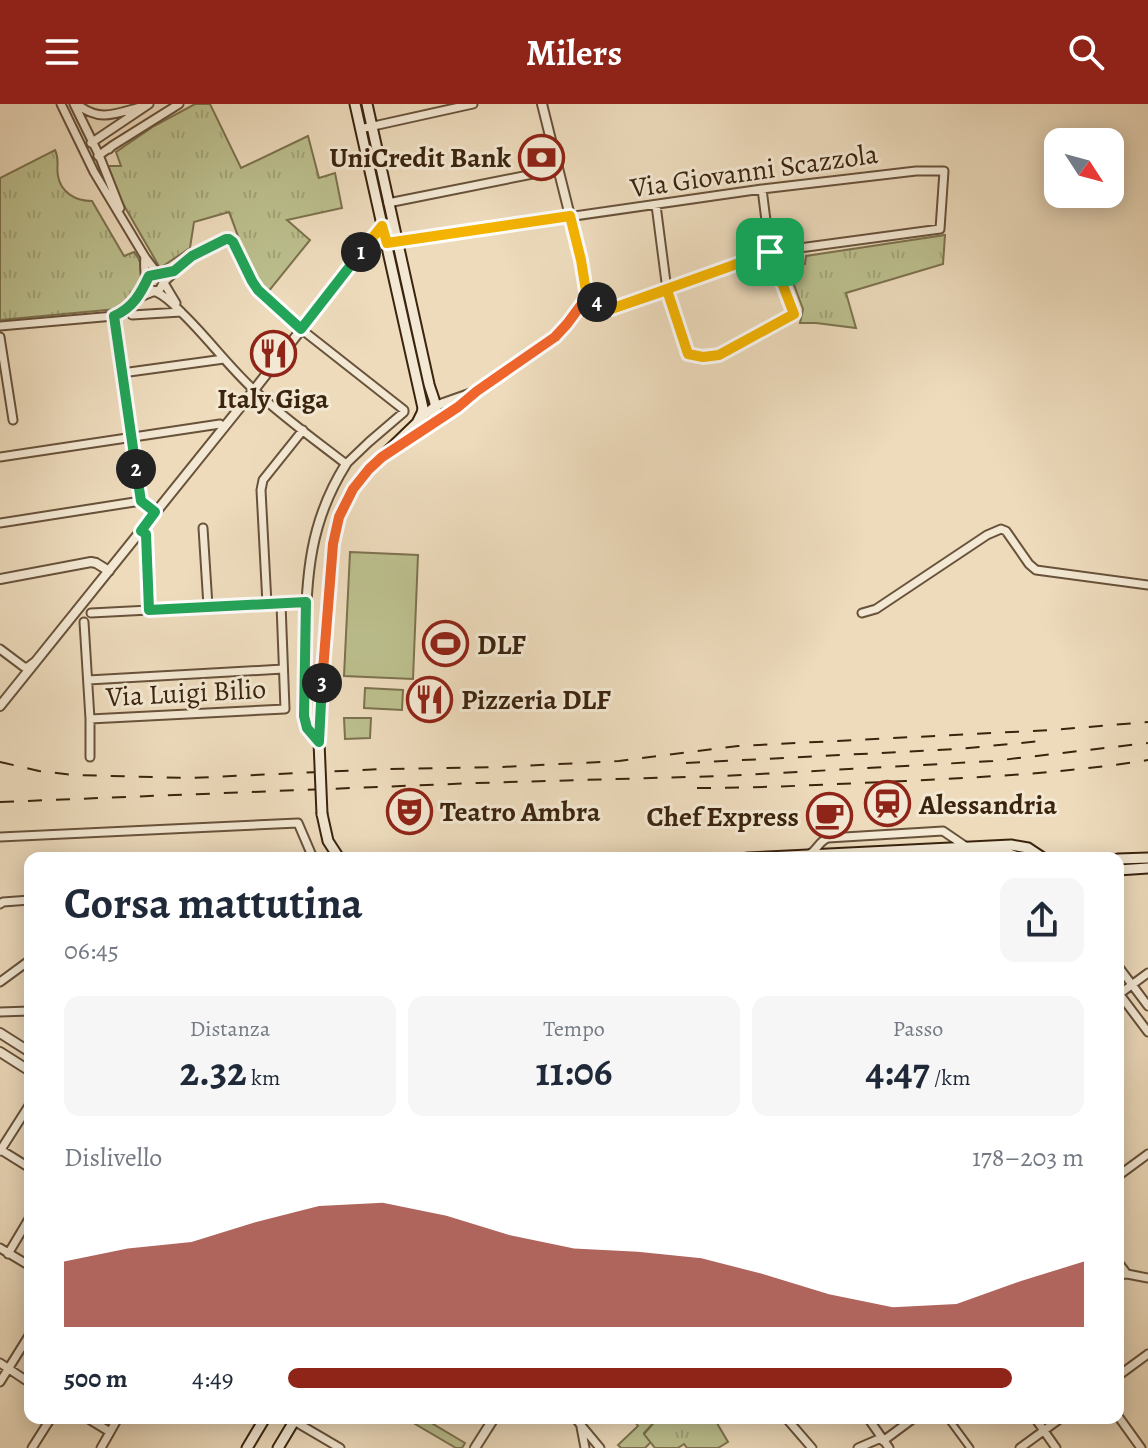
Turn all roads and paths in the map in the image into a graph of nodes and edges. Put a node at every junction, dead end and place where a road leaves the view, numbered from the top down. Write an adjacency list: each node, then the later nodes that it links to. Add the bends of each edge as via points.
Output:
1 (61, 104): 12 (street)
2 (75, 104): 3 (street, via 101,116); 11 (street)
3 (149, 104): 11 (street)
4 (179, 104): 13 (street)
5 (355, 104): 10 (main road)
6 (367, 104): 9 (main road)
7 (473, 104): 9 (street)
8 (542, 104): 14 (street)
9 (372, 126): 10 (street); 16 (main road)
10 (360, 129): 19 (main road)
11 (93, 142): 12 (street); 13 (street)
12 (86, 154): 13 (street); 20 (street)
13 (100, 158): 20 (street)
14 (558, 169): 16 (street); 18 (street)
15 (762, 189): 17 (street, Via Giovanni Scazzola); 22 (street); 22 (street, Via Giovanni Scazzola, via 944,171 940,229)
16 (388, 203): 19 (main road)
17 (656, 205): 18 (street, Via Giovanni Scazzola); 26 (street)
18 (570, 216): 21 (street, Via Giovanni Scazzola); 28 (street)
19 (387, 224): 21 (main road); 34 (street)
20 (130, 232): 23 (street)
21 (392, 242): 38 (main road); 44 (main road)
22 (770, 252): 26 (street); 26 (street, via 794,314 719,355 688,354)
23 (145, 257): 24 (street); 25 (street)
24 (160, 278): 25 (street, via 152,275); 27 (street, via 160,289); 30 (street); 34 (street, via 229,239 258,290)
25 (147, 282): 27 (street); 29 (street)
26 (667, 290): 28 (street, via 611,309)
27 (154, 291): 29 (street); 30 (street)
28 (587, 297): 40 (street, via 555,337)
29 (138, 298): 32 (street)
30 (181, 312): 31 (street); 36 (street)
31 (132, 315)
32 (114, 316): 33 (street); 37 (street)
33 (0, 326)
34 (301, 329): 39 (street); 49 (street, via 404,412)
35 (0, 337): 43 (street)
36 (224, 359): 37 (street); 39 (street)
37 (122, 373): 47 (street)
38 (429, 384): 41 (street, via 438,398); 42 (main road)
39 (254, 390): 45 (street); 46 (street)
40 (477, 391): 41 (street); 44 (street, via 458,407)
41 (453, 399): 42 (street)
42 (435, 406): 44 (main road, via 434,416)
43 (13, 420)
44 (423, 423): 74 (main road, via 362,476 339,517)
45 (224, 427): 47 (street); 51 (street)
46 (303, 430): 49 (street); 60 (street, via 263,480)
47 (130, 437): 48 (street); 50 (street)
48 (0, 457)
49 (346, 464): 59 (street, via 319,518)
50 (141, 501): 51 (street); 52 (street)
51 (155, 512): 54 (street)
52 (0, 523)
53 (203, 528): 62 (street)
54 (141, 531): 55 (street); 63 (street, via 146,534)
55 (109, 571): 56 (street, via 91,562); 58 (street)
56 (0, 579)
57 (1148, 585): 65 (street, via 1036,570 1001,529)
58 (84, 602): 64 (street); 66 (street)
59 (306, 602): 61 (street); 74 (street, via 304,716)
60 (267, 604): 61 (street); 62 (street)
61 (281, 604): 70 (street)
62 (208, 606): 63 (street)
63 (149, 610): 64 (street)
64 (91, 613): 67 (street)
65 (862, 613)
66 (71, 618): 67 (street); 69 (street)
67 (84, 622): 71 (street)
68 (0, 649): 69 (street, via 23,667)
69 (40, 656): 72 (street)
70 (283, 669): 71 (street); 73 (street, Via Luigi Bilio, via 285,709)
71 (88, 680): 73 (street)
72 (0, 706)
73 (90, 719): 75 (street)
74 (319, 742): 79 (main road, bridge, via 322,814)
75 (90, 757)
76 (0, 837): 78 (street, via 298,823)
77 (959, 844): 80 (street, via 943,831 908,831 828,838); 81 (main road); 82 (street); 83 (main road, via 1019,846)
78 (310, 852)
79 (335, 852)
80 (812, 852)
81 (848, 852)
82 (954, 852)
83 (1036, 852)
84 (1148, 858): 85 (main road)
85 (1124, 859)
86 (1148, 868): 87 (main road)
87 (1124, 870)
88 (24, 900): 89 (street)
89 (1, 902)
90 (24, 964): 93 (street)
91 (1148, 973): 94 (street)
92 (1124, 974): 94 (street)
93 (0, 982)
94 (1132, 985): 95 (street); 97 (street)
95 (1124, 991)
96 (1124, 1001): 101 (street)
97 (1148, 1006)
98 (24, 1011): 99 (street)
99 (0, 1012)
100 (0, 1032): 102 (street)
101 (1148, 1032)
102 (24, 1048)
103 (0, 1052): 104 (street)
104 (24, 1067)
105 (24, 1114): 106 (street)
106 (1, 1150): 108 (street)
107 (1148, 1154): 109 (street)
108 (24, 1164)
109 (1124, 1172)
110 (24, 1227): 112 (street)
111 (0, 1248): 112 (street)
112 (8, 1254): 113 (street)
113 (24, 1263)
114 (1124, 1274): 115 (street)
115 (1148, 1278)
116 (24, 1342): 119 (street)
117 (1148, 1354): 120 (street)
118 (0, 1363): 119 (street)
119 (4, 1370): 121 (street); 122 (street)
120 (1124, 1372)
121 (24, 1380)
122 (0, 1382)
123 (47, 1424): 142 (street)
124 (97, 1424): 140 (street)
125 (115, 1424): 140 (street)
126 (261, 1424): 144 (main road)
127 (291, 1424): 145 (main road)
128 (302, 1424): 146 (street)
129 (490, 1424): 147 (street)
130 (579, 1424): 148 (street)
131 (580, 1424): 149 (street)
132 (791, 1424): 150 (street)
133 (872, 1424): 141 (street)
134 (907, 1424): 141 (street)
135 (952, 1424): 152 (street)
136 (1039, 1424): 139 (street)
137 (1053, 1424): 139 (street)
138 (1124, 1424): 155 (street)
139 (1044, 1431): 153 (street); 154 (street)
140 (110, 1432): 143 (street)
141 (885, 1442): 151 (street)
142 (32, 1448)
143 (101, 1448)
144 (247, 1448)
145 (278, 1448)
146 (340, 1448)
147 (475, 1448)
148 (585, 1448)
149 (600, 1448)
150 (812, 1448)
151 (858, 1448)
152 (970, 1448)
153 (1020, 1448)
154 (1056, 1448)
155 (1141, 1448)

